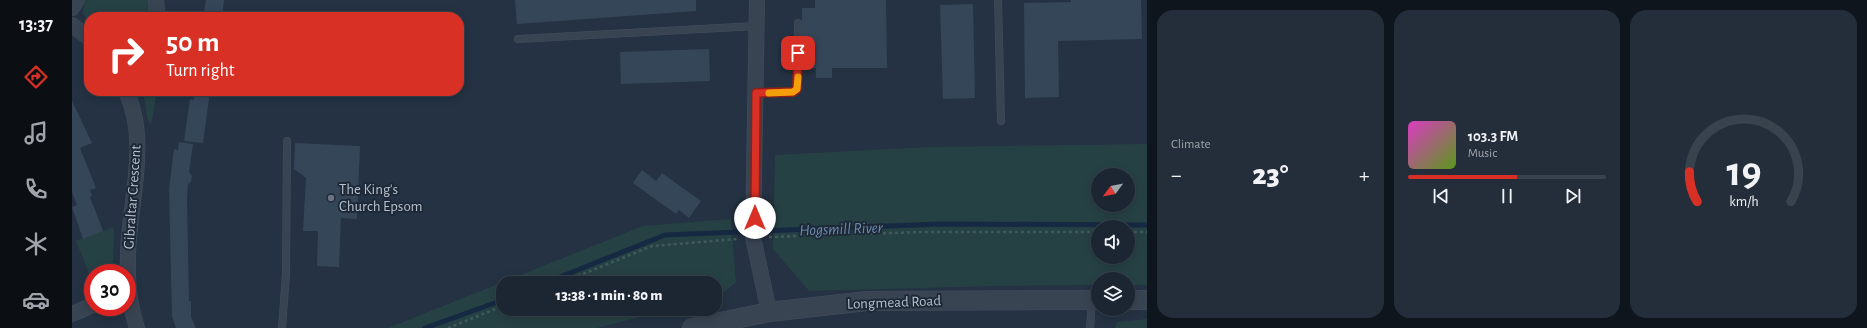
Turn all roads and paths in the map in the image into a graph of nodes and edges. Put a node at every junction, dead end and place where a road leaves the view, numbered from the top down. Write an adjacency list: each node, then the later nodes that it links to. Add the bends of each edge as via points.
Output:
1 (77, 0): 5 (street)
2 (156, 0): 6 (street)
3 (757, 0): 9 (street)
4 (998, 0): 14 (lane)
5 (72, 8)
6 (157, 12)
7 (798, 22): 12 (lane, via 797,89 793,92)
8 (72, 25): 10 (street)
9 (756, 26): 11 (lane); 12 (street)
10 (84, 34)
11 (518, 39)
12 (756, 93): 19 (street)
13 (127, 96): 20 (street, Gibraltar Crescent, via 136,127 137,158)
14 (1001, 121)
15 (287, 140): 32 (lane, via 286,274)
16 (1091, 232): 19 (path, via 922,232)
17 (1135, 232): 18 (path)
18 (1147, 232)
19 (753, 237): 21 (path, via 652,246); 27 (street)
20 (128, 264)
21 (578, 276)
22 (1091, 300): 27 (street, Longmead Road, via 867,301)
23 (1135, 300): 24 (street)
24 (1147, 300)
25 (84, 309): 28 (street)
26 (496, 309): 33 (path)
27 (769, 312): 34 (street, Longmead Road)
28 (72, 314)
29 (134, 316): 31 (street, Gibraltar Crescent)
30 (1092, 316): 35 (lane)
31 (137, 328)
32 (282, 328)
33 (448, 328)
34 (692, 328)
35 (1090, 328)

